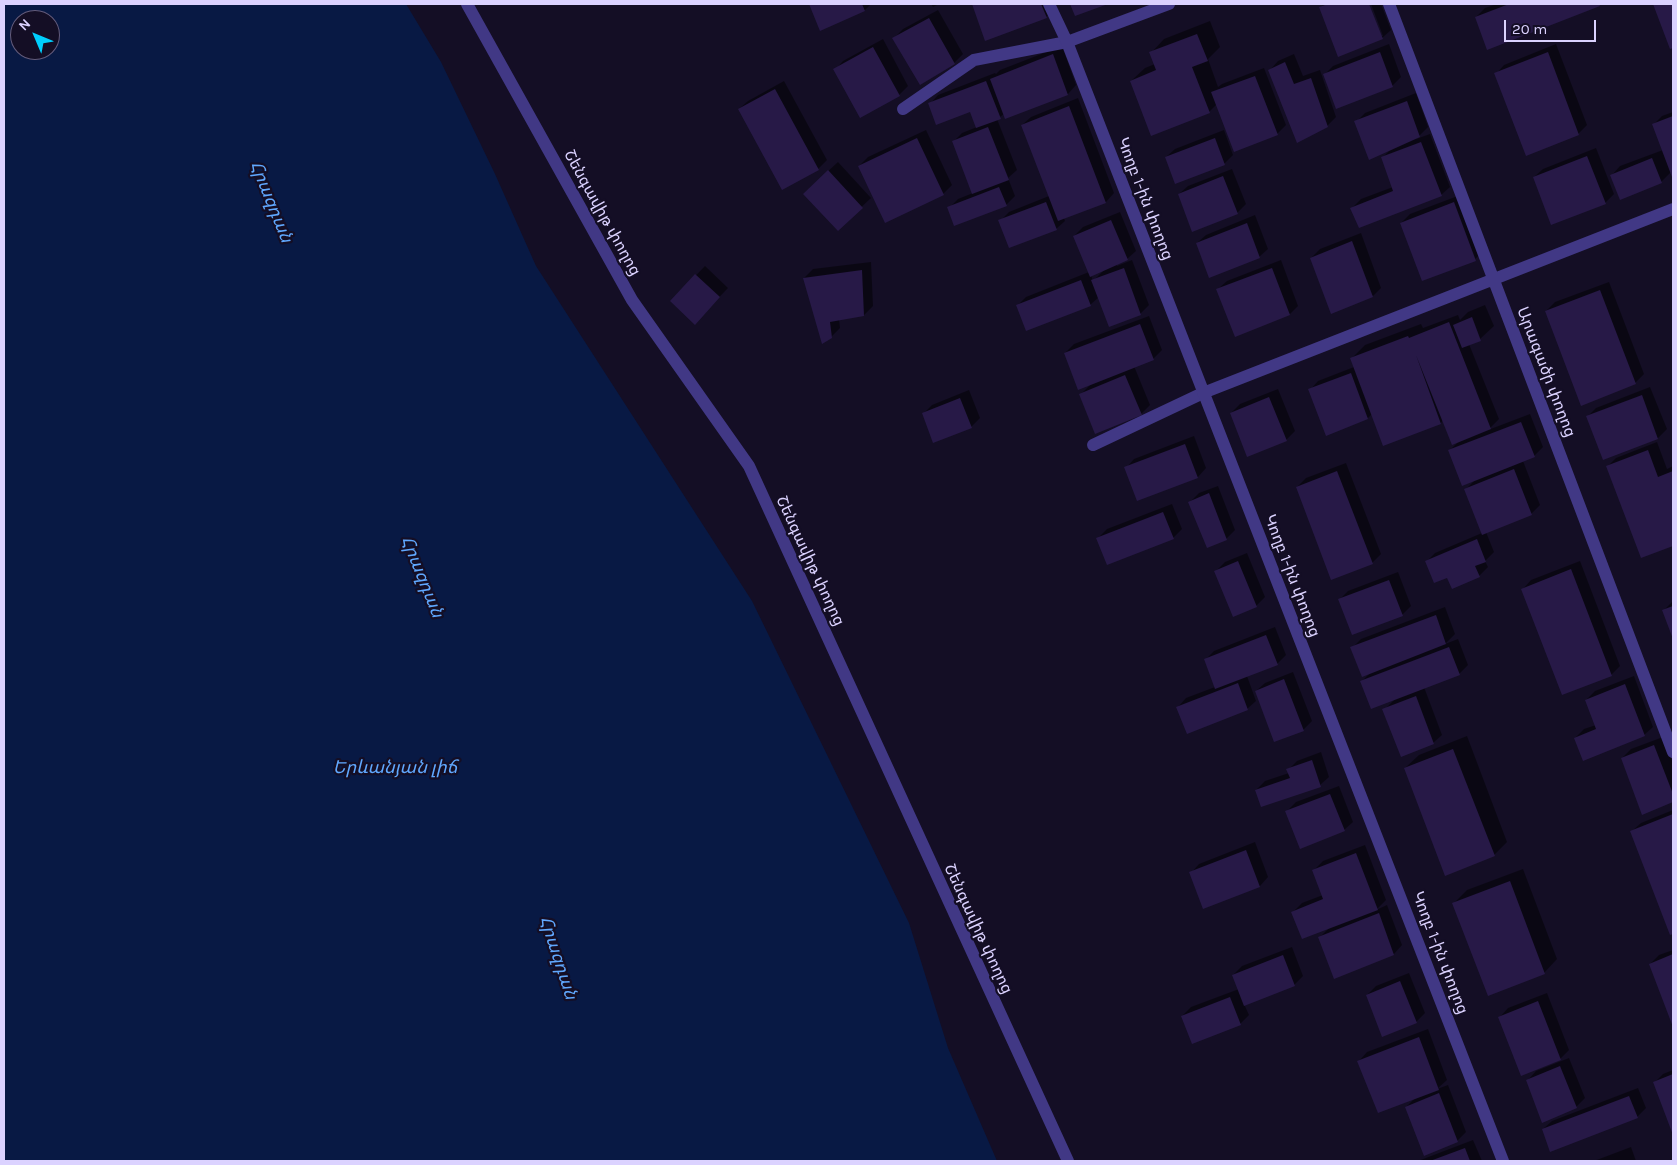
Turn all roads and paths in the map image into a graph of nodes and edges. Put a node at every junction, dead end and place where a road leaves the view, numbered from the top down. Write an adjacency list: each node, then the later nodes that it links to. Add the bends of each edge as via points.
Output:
1 (467, 4): 12 (street, Շենգավիթ փողոց, via 632,300 749,466)
2 (1049, 4): 5 (street, Կողբ 1-ին փողոց)
3 (1170, 4): 5 (street)
4 (1389, 4): 8 (street, Արագածի փողոց)
5 (1066, 42): 6 (street, via 974,60); 9 (street, Կողբ 1-ին փողոց)
6 (903, 109)
7 (1673, 210): 8 (street)
8 (1494, 280): 9 (street); 11 (street, Արագածի փողոց)
9 (1203, 393): 10 (street); 13 (street, Կողբ 1-ին փողոց)
10 (1093, 445)
11 (1673, 752)
12 (1068, 1161)
13 (1503, 1161)

